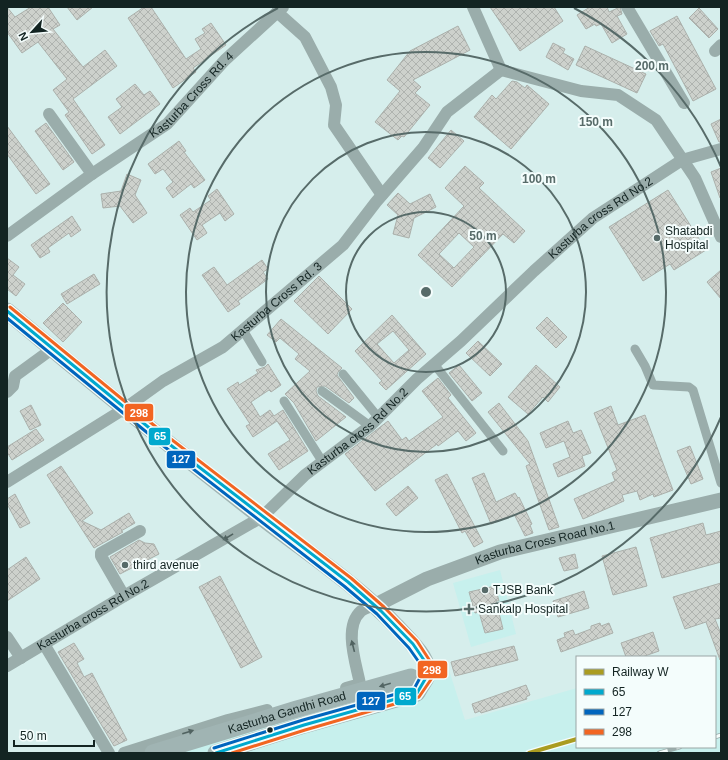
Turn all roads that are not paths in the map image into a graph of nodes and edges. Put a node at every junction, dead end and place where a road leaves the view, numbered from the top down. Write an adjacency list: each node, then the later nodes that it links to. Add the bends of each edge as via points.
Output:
1 (473, 7): 4 (street)
2 (627, 7): 5 (street)
3 (280, 10): 9 (street, Kasturba Cross Rd. 4, via 225,60 167,124); 10 (street, via 305,38 331,87 336,105 334,125)
4 (501, 70): 8 (street, via 581,91 618,95 656,120); 10 (street, Kasturba Cross Rd. 3, via 447,112 423,148)
5 (684, 102)
6 (49, 114): 9 (street)
7 (721, 149): 8 (street, Kasturba cross Rd No.2)
8 (682, 160): 12 (street, via 696,178); 18 (street, Kasturba cross Rd No.2, via 593,218)
9 (92, 174): 11 (street, Kasturba Cross Rd. 4)
10 (382, 195): 14 (street, Kasturba Cross Rd. 3, via 343,245)
11 (7, 236)
12 (721, 236)
13 (7, 311): 15 (main road)
14 (243, 330): 17 (street); 23 (street, Kasturba Cross Rd. 3, via 223,347 163,381)
15 (52, 349): 21 (street, via 15,376 13,386); 23 (main road)
16 (635, 349): 29 (street, via 653,385 689,387 693,390)
17 (262, 362)
18 (434, 364): 24 (street, Kasturba cross Rd No.2); 26 (street)
19 (343, 374): 24 (street)
20 (322, 391): 25 (street)
21 (7, 392)
22 (284, 401): 27 (street)
23 (124, 409): 28 (street, Kasturba Cross Rd. 3); 31 (main road)
24 (378, 417): 25 (street, Kasturba cross Rd No.2)
25 (370, 426): 27 (street, Kasturba cross Rd No.2)
26 (503, 451)
27 (322, 461): 31 (street, Kasturba cross Rd No.2)
28 (7, 482)
29 (721, 483)
30 (721, 500): 34 (street, Kasturba Cross Road No.1, via 500,552 427,579)
31 (262, 517): 33 (street, Kasturba cross Rd No.2, one-way to 33); 34 (main road)
32 (140, 530): 33 (street, via 101,553)
33 (124, 596): 36 (street, Kasturba cross Rd No.2)
34 (376, 605): 39 (main road, via 416,647 422,657 429,673 428,678); 41 (street, one-way to 34, via 228,720 360,684 351,639 352,625 362,610)
35 (7, 637): 37 (street)
36 (44, 644): 37 (street, Kasturba cross Rd No.2); 40 (street)
37 (21, 658): 38 (street, Kasturba cross Rd No.2)
38 (7, 666)
39 (422, 683): 42 (main road, Kasturba Gandhi Road, one-way to 42, via 411,677); 43 (main road, Kasturba Gandhi Road, via 417,693)
40 (109, 753)
41 (124, 753)
42 (153, 753)
43 (216, 753)

